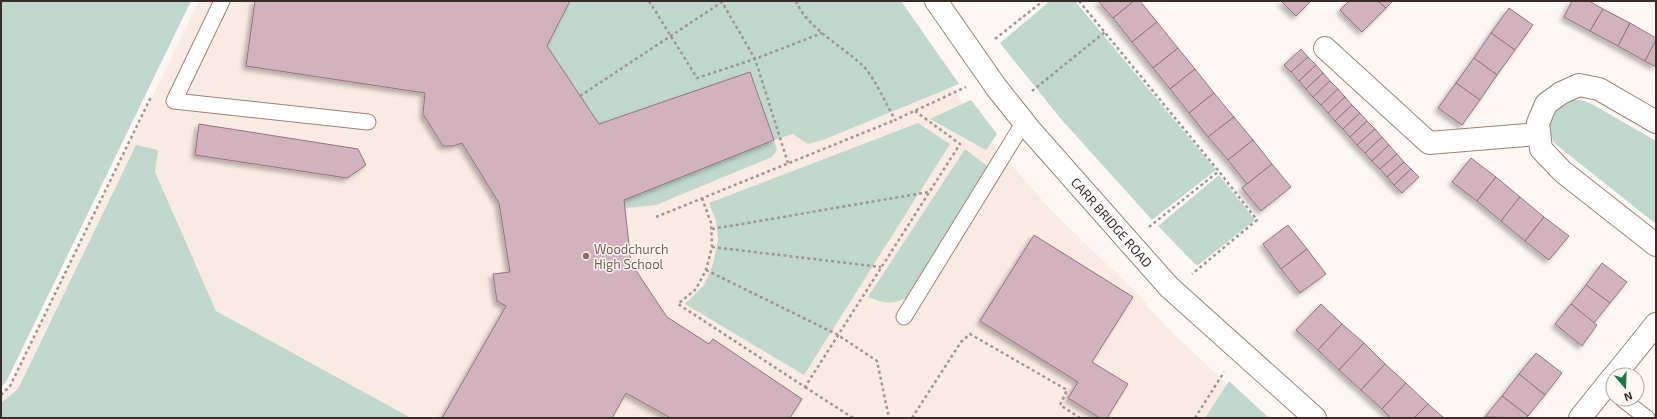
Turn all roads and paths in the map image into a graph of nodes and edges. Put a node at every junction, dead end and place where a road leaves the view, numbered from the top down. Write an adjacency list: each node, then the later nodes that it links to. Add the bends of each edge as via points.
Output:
1 (222, 1): 20 (lane, via 174,101)
2 (648, 1): 10 (path)
3 (723, 1): 10 (path); 13 (path)
4 (796, 1): 9 (path, via 816,29)
5 (936, 1): 12 (street, CARR BRIDGE ROAD)
6 (1043, 1): 12 (path, via 1000,36)
7 (1079, 1): 8 (path)
8 (1105, 32): 18 (path); 24 (path)
9 (822, 33): 13 (path); 19 (path, via 867,71)
10 (670, 36): 13 (path, via 697,78); 16 (path)
11 (1325, 48): 22 (street, via 1429,143)
12 (972, 53): 14 (street, CARR BRIDGE ROAD)
13 (756, 59): 23 (path)
14 (996, 87): 17 (path, via 981,98 970,86); 18 (street, CARR BRIDGE ROAD)
15 (155, 90): 42 (path, via 10,386)
16 (580, 96)
17 (915, 111): 19 (path); 25 (path, via 960,144)
18 (1019, 115): 29 (street, CARR BRIDGE ROAD); 35 (lane)
19 (895, 120): 23 (path)
20 (368, 122)
21 (1656, 122): 22 (street, via 1599,89 1579,85 1561,93 1546,104 1538,123)
22 (1539, 134): 30 (street, via 1541,149 1563,172)
23 (788, 163): 26 (path)
24 (1219, 171): 29 (path); 34 (path, via 1257,220)
25 (930, 192): 28 (path); 32 (path)
26 (702, 198): 27 (path); 28 (path)
27 (656, 217)
28 (712, 229): 31 (path)
29 (1131, 243): 34 (street, CARR BRIDGE ROAD)
30 (1656, 245)
31 (712, 248): 32 (path); 33 (path)
32 (881, 267): 37 (path)
33 (706, 270): 37 (path); 40 (path, via 696,289 678,304)
34 (1173, 290): 38 (street, CARR BRIDGE ROAD)
35 (904, 317)
36 (1656, 324): 39 (street)
37 (838, 335): 40 (path); 45 (path, via 877,361)
38 (1238, 349): 48 (path); 49 (street, CARR BRIDGE ROAD)
39 (1627, 367)
40 (805, 387): 44 (path)
41 (1605, 394): 50 (street)
42 (1, 395)
43 (1636, 407): 51 (lane)
44 (853, 418)
45 (889, 418)
46 (912, 418): 47 (path, via 961,342 970,334 1067,390 1060,405)
47 (1079, 418)
48 (1195, 418)
49 (1315, 418)
50 (1580, 418)
51 (1647, 418)

